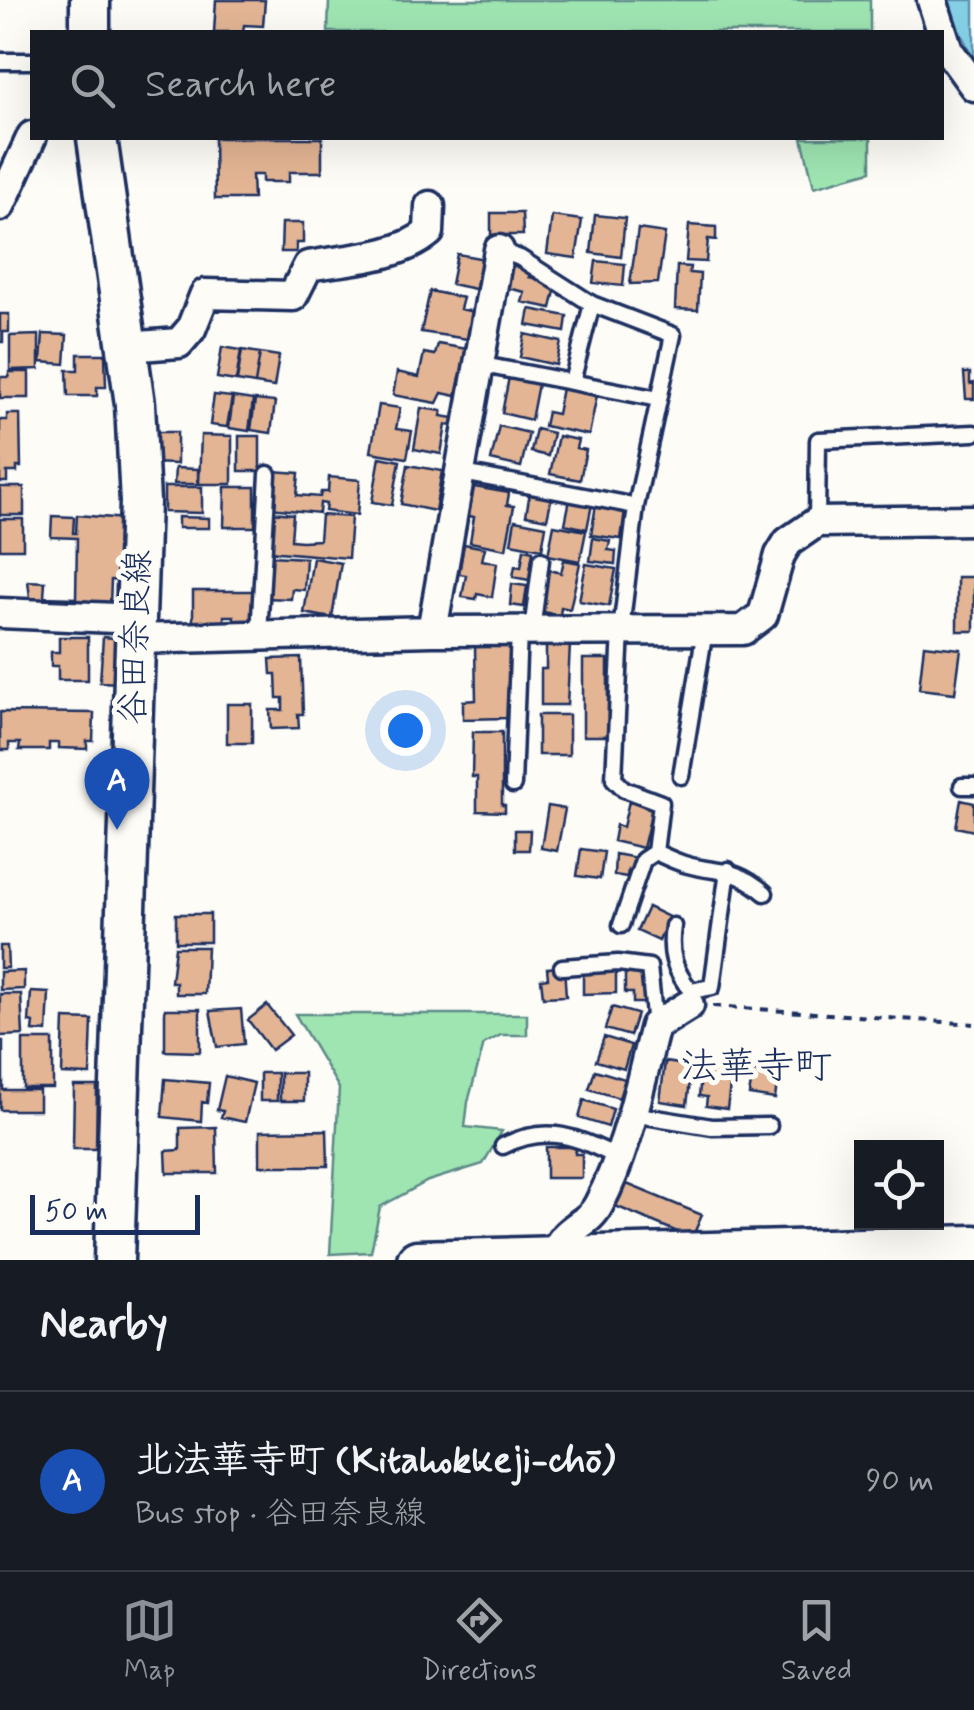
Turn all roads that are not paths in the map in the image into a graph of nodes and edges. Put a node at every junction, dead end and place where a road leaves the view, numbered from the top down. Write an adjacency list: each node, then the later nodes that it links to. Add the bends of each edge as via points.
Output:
1 (90, 0): 3 (main road)
2 (932, 0): 4 (street)
3 (90, 30)
4 (942, 30)
5 (944, 38): 8 (street)
6 (30, 60): 7 (lane)
7 (0, 61)
8 (974, 86)
9 (30, 140): 11 (street)
10 (96, 140): 15 (main road, 谷田奈良線)
11 (0, 206)
12 (430, 206): 15 (street, via 428,232 419,240 308,266 293,296 205,294 191,330 178,343)
13 (499, 250): 14 (lane); 16 (street)
14 (592, 304): 17 (lane); 18 (lane, via 673,335)
15 (128, 347): 27 (main road, 谷田奈良線, via 140,502)
16 (478, 364): 17 (lane); 20 (street)
17 (572, 382): 18 (lane)
18 (659, 399): 22 (lane)
19 (974, 433): 24 (lane, via 818,440)
20 (458, 472): 22 (lane); 30 (street)
21 (268, 474): 32 (lane)
22 (636, 506): 28 (lane)
23 (974, 520): 24 (street)
24 (817, 522): 29 (street, via 798,532 780,555 762,615 743,630)
25 (541, 560): 31 (lane)
26 (0, 612): 27 (street)
27 (137, 629): 32 (street); 49 (main road, 谷田奈良線)
28 (620, 630): 29 (street); 31 (street); 35 (lane, via 614,779 662,803)
29 (704, 630): 33 (lane)
30 (432, 631): 31 (street); 32 (street)
31 (526, 631): 34 (lane)
32 (259, 636)
33 (681, 776)
34 (513, 785)
35 (655, 852): 36 (lane, via 686,865); 38 (lane, via 642,860)
36 (728, 870): 37 (lane); 41 (lane, via 712,987)
37 (765, 893)
38 (621, 925)
39 (673, 926): 41 (lane, via 670,950)
40 (562, 966): 42 (lane, via 649,966)
41 (690, 998): 42 (street)
42 (656, 1026): 43 (street)
43 (632, 1114): 44 (lane, via 712,1128); 46 (street)
44 (769, 1126)
45 (503, 1146): 46 (lane, via 525,1135 555,1135)
46 (620, 1158): 48 (street, via 597,1210 560,1240)
47 (974, 1245): 48 (main road)
48 (556, 1256): 50 (main road)
49 (114, 1260)
50 (416, 1260)

